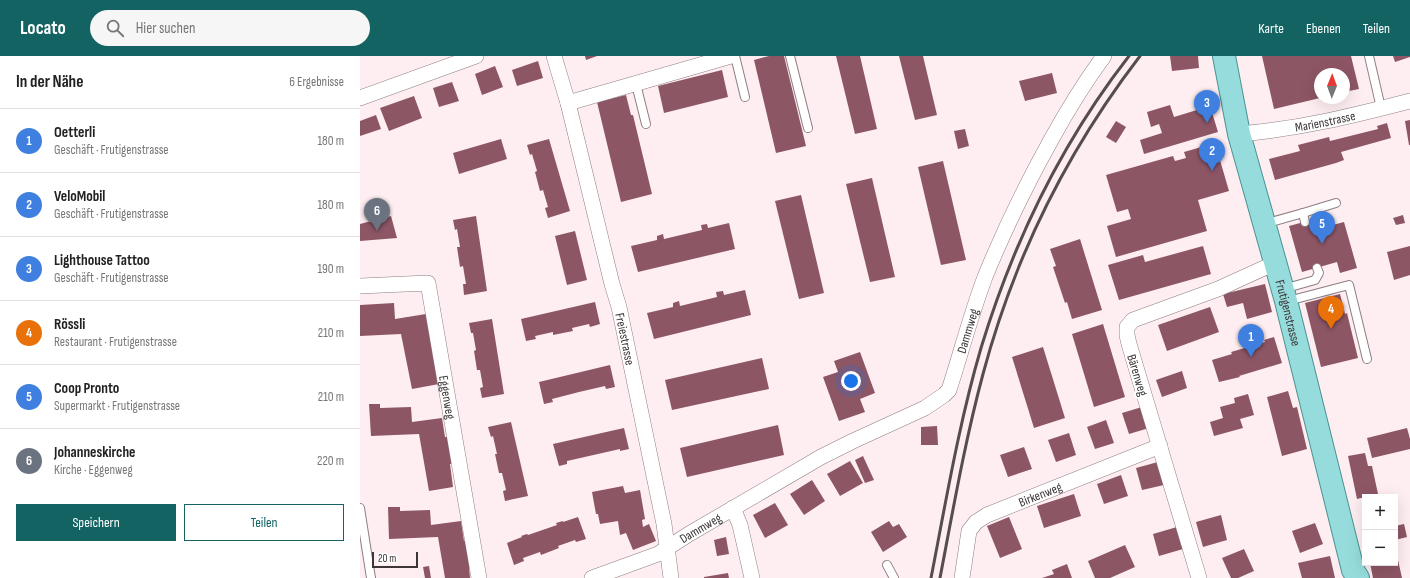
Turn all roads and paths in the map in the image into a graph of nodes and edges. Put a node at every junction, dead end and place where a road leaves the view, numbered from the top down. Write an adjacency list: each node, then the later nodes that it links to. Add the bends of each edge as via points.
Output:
1 (476, 56): 11 (street)
2 (554, 56): 13 (street, Freiestrasse)
3 (731, 56): 9 (street)
4 (735, 56): 10 (lane)
5 (790, 56): 16 (lane)
6 (1104, 56): 29 (street, Dammweg, via 1059,125 1011,215 984,279 949,390 925,408 821,457)
7 (1224, 56): 17 (main road, Frutigenstrasse)
8 (1369, 56): 14 (lane)
9 (636, 84): 13 (street); 15 (lane)
10 (745, 96)
11 (360, 98)
12 (1410, 101): 14 (street, Marienstrasse)
13 (568, 103): 30 (street, Freiestrasse, via 619,307)
14 (1381, 108): 17 (street, Marienstrasse, via 1296,128)
15 (646, 124)
16 (808, 128)
17 (1239, 134): 21 (main road, Frutigenstrasse)
18 (1336, 203): 19 (lane)
19 (1303, 213): 20 (lane); 21 (lane)
20 (1305, 222)
21 (1264, 224): 22 (main road, Frutigenstrasse)
22 (1275, 263): 25 (main road, Frutigenstrasse); 27 (street, Bärenweg, via 1218,289 1133,320 1127,327 1129,344)
23 (1317, 268): 25 (lane, via 1319,273 1315,280)
24 (360, 286): 34 (street, Eggenweg, via 428,283)
25 (1284, 296): 26 (lane, via 1349,286); 32 (main road, Frutigenstrasse)
26 (1367, 359)
27 (1160, 446): 39 (street, Birkenweg, via 987,515 976,522 969,531); 40 (street, Bärenweg)
28 (360, 508): 33 (lane)
29 (733, 508): 30 (street, Dammweg); 37 (street, Dammweg, via 740,525)
30 (668, 549): 35 (street); 36 (street, Freiestrasse)
31 (887, 565): 38 (lane)
32 (1355, 575)
33 (371, 578)
34 (479, 578)
35 (592, 578)
36 (671, 578)
37 (752, 578)
38 (894, 578)
39 (962, 578)
40 (1199, 578)

